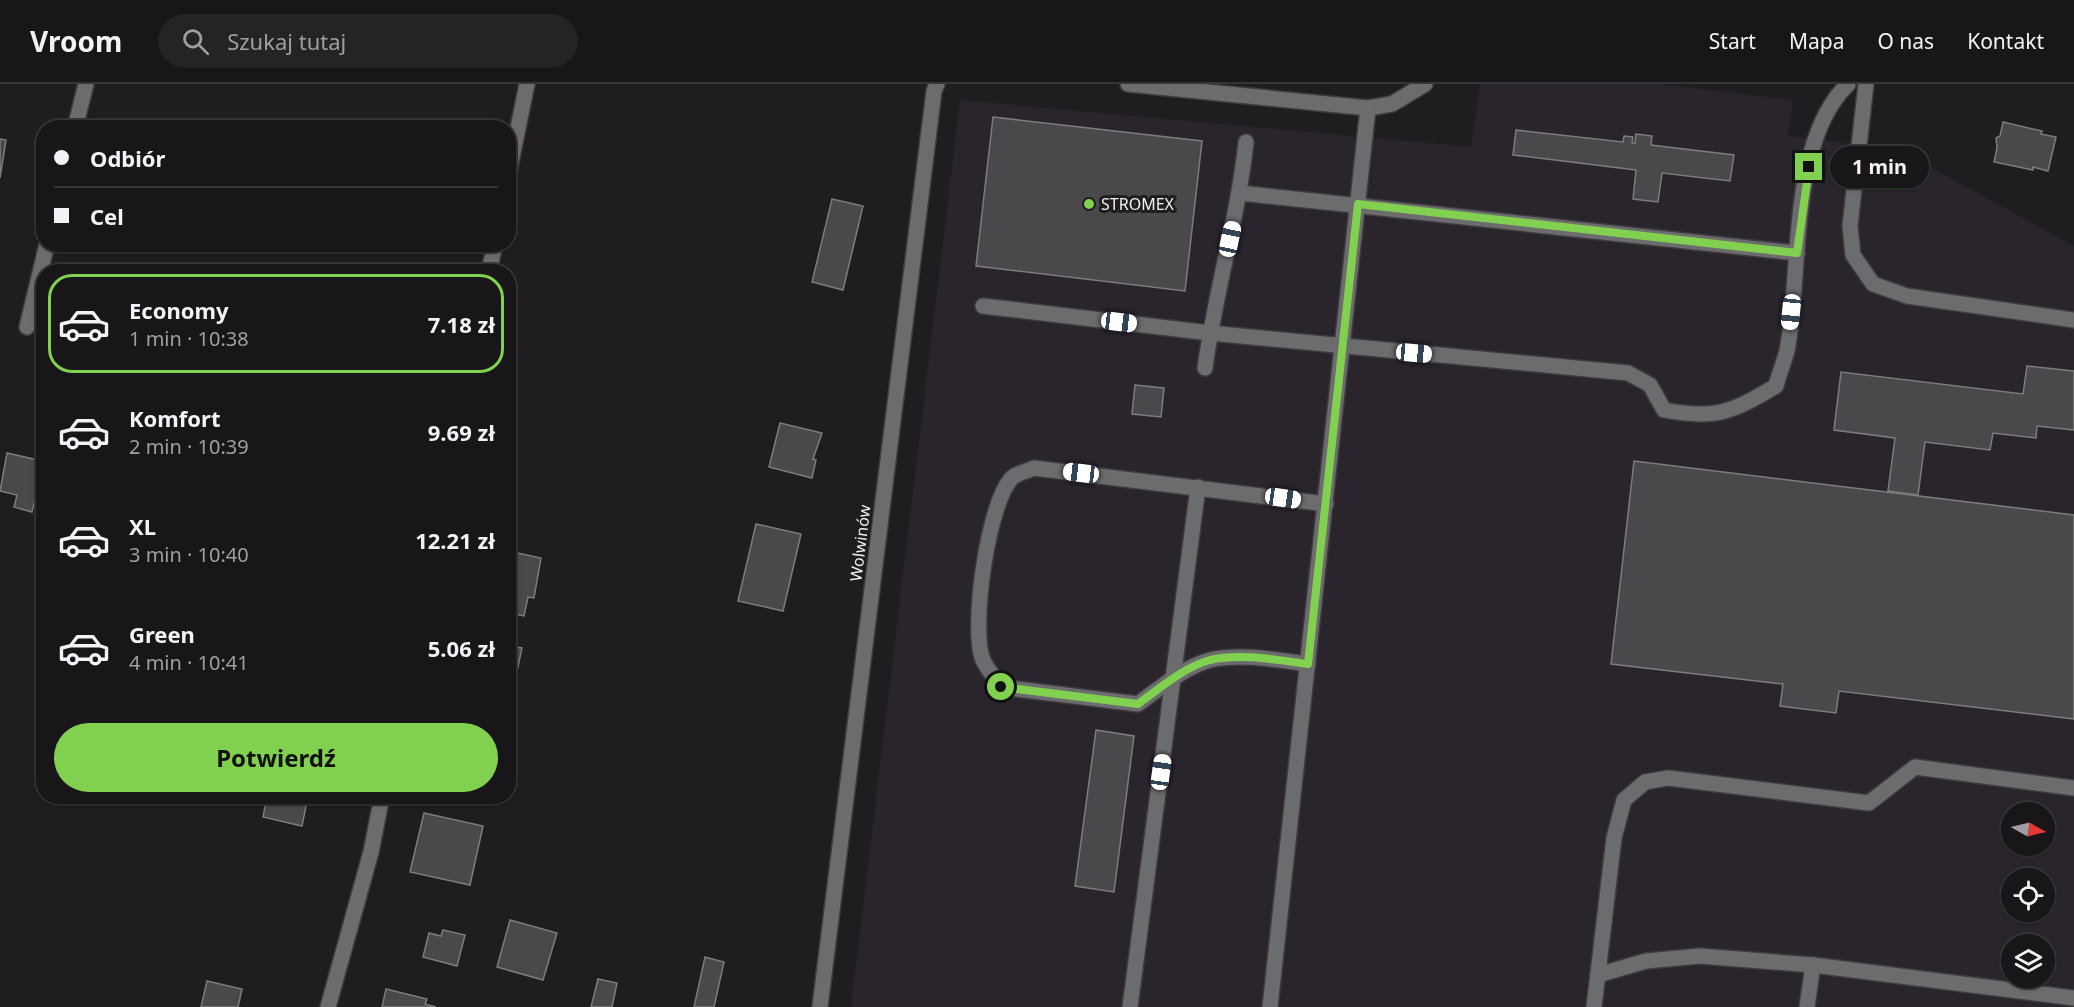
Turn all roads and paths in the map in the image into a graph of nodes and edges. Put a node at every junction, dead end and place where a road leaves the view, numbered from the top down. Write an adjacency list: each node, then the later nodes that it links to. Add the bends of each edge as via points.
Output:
1 (86, 84): 10 (street)
2 (527, 84): 11 (street)
3 (937, 84): 33 (street, Wolwinów)
4 (1128, 84): 8 (street)
5 (1425, 84): 9 (street, via 1392,104)
6 (1848, 84): 15 (street, via 1833,99 1819,127 1804,188)
7 (1866, 84): 18 (street, via 1850,226 1853,255 1873,284 1907,296)
8 (1159, 86): 9 (street)
9 (1368, 108): 14 (street)
10 (77, 120)
11 (516, 138)
12 (1246, 142): 13 (street)
13 (1240, 193): 14 (street); 20 (street)
14 (1358, 204): 15 (street); 21 (street)
15 (1797, 253): 21 (street, via 1786,351 1776,386 1736,409 1693,416 1664,411 1650,385 1628,373)
16 (36, 290): 19 (street)
17 (983, 306): 20 (street)
18 (2074, 320)
19 (27, 327)
20 (1210, 333): 21 (street); 22 (street)
21 (1343, 347): 24 (street)
22 (1205, 368)
23 (1198, 487): 24 (street); 26 (street); 26 (street, via 1034,468 1013,477 996,506 986,553 978,629 983,659 1001,687 1138,704)
24 (1326, 504): 25 (street)
25 (1308, 664): 26 (street, via 1253,658 1210,660); 35 (street)
26 (1173, 678): 34 (street)
27 (2074, 788): 30 (street, via 1915,767 1869,803 1668,778 1645,782 1624,800 1614,838)
28 (380, 804): 32 (street)
29 (1813, 965): 30 (street, via 1701,956 1646,961); 31 (street); 37 (street)
30 (1598, 975): 36 (street)
31 (2074, 998)
32 (328, 1007)
33 (820, 1007)
34 (1130, 1007)
35 (1270, 1007)
36 (1594, 1007)
37 (1807, 1007)

